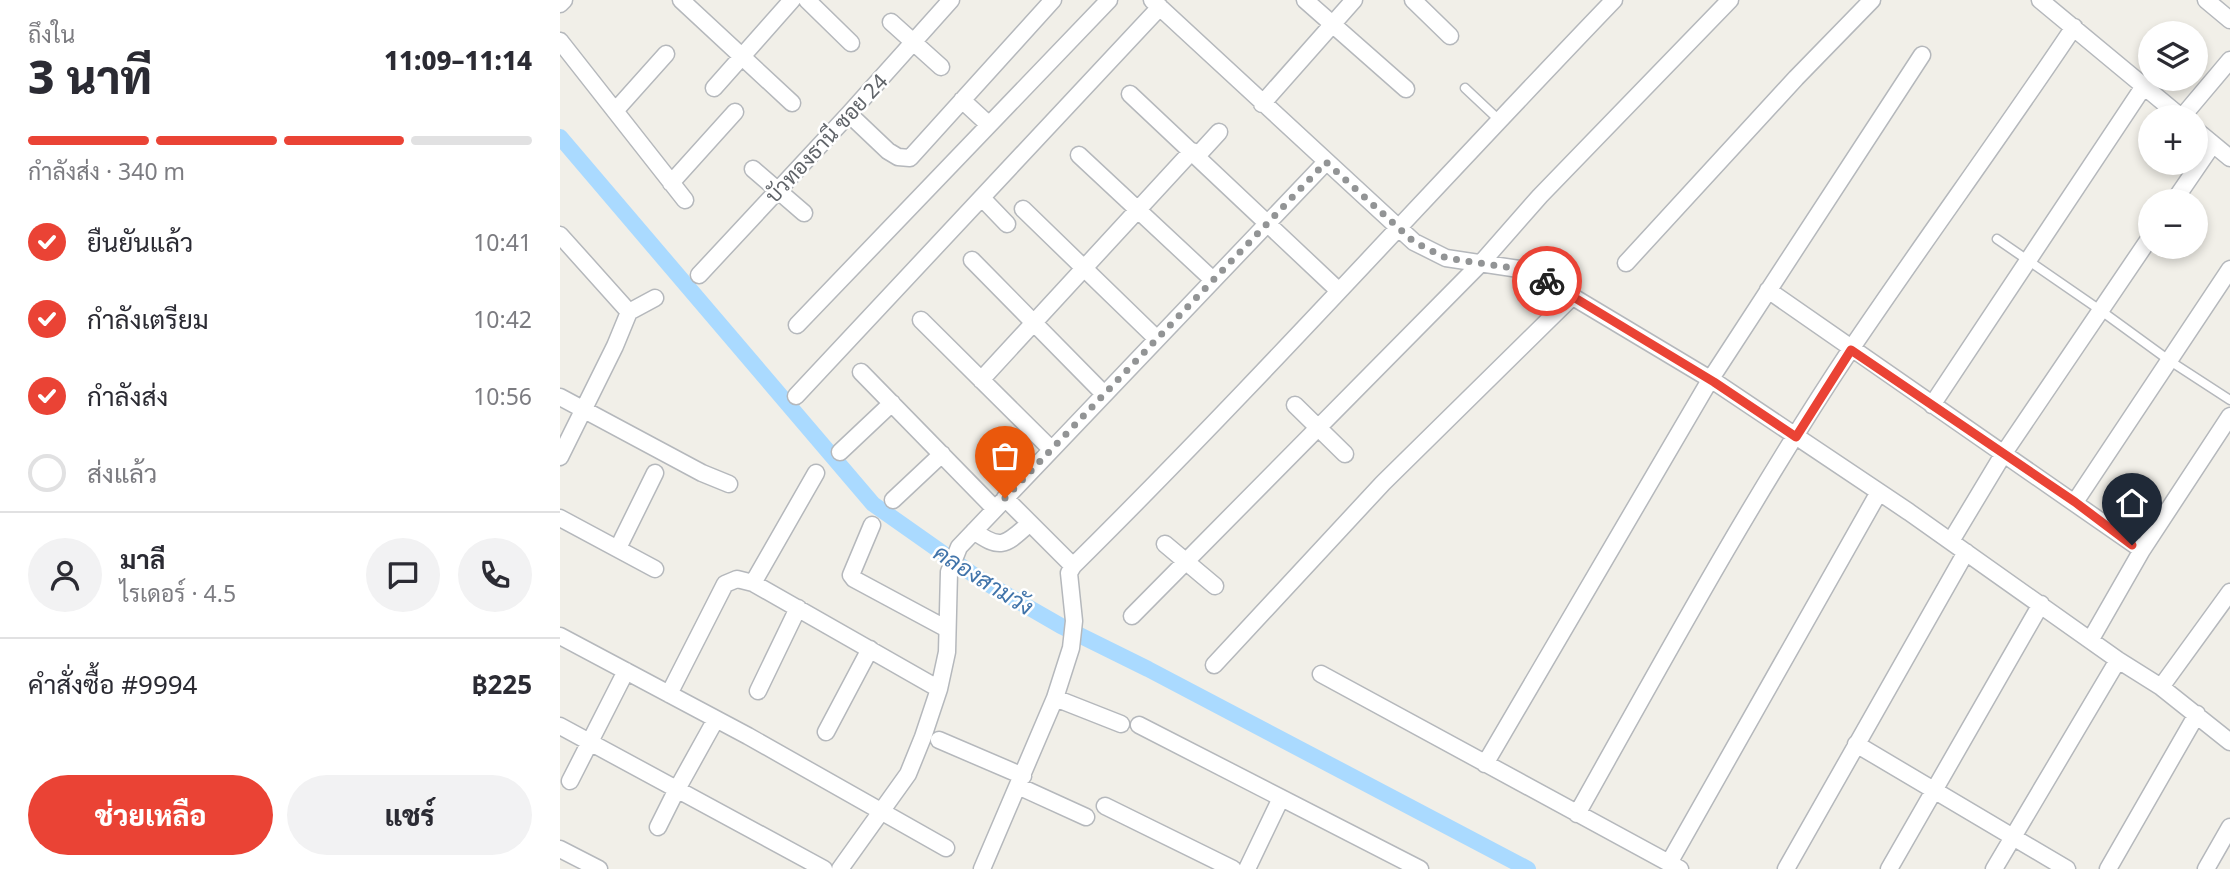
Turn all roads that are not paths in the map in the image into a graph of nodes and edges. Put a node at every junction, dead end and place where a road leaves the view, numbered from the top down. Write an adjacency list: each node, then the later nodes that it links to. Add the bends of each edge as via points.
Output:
1 (682, 0): 26 (street)
2 (792, 0): 26 (street)
3 (807, 0): 22 (street)
4 (951, 0): 23 (street, บัวทองธานี ซอย 24)
5 (1053, 0): 36 (street)
6 (1109, 0): 45 (street)
7 (1305, 0): 18 (street)
8 (1354, 0): 18 (street)
9 (1413, 0): 20 (street)
10 (1614, 0): 44 (street)
11 (1730, 0): 70 (street)
12 (1871, 0): 71 (street)
13 (2040, 0): 19 (street)
14 (2206, 0): 16 (street)
15 (1156, 4): 38 (street); 57 (street)
16 (2230, 20)
17 (891, 22): 23 (street)
18 (1333, 23): 32 (street); 38 (street)
19 (2074, 27): 29 (street); 86 (street)
20 (1450, 36)
21 (560, 41): 41 (street)
22 (850, 43)
23 (913, 43): 28 (street); 43 (street, บัวทองธานี ซอย 24)
24 (666, 54): 41 (street)
25 (1922, 55): 76 (street)
26 (741, 56): 30 (street); 37 (street)
27 (2230, 60): 40 (street)
28 (941, 67)
29 (2138, 81)
30 (714, 88)
31 (1465, 88): 44 (lane)
32 (1406, 89)
33 (2141, 91): 69 (street)
34 (2150, 91): 39 (street)
35 (1130, 94): 49 (street)
36 (962, 100): 43 (street, via 910,158 888,151); 45 (street)
37 (792, 103)
38 (1262, 104): 52 (street)
39 (2167, 105)
40 (2191, 105)
41 (615, 111): 54 (street)
42 (735, 112): 54 (street)
43 (849, 114): 56 (street, บัวทองธานี ซอย 24)
44 (1498, 119): 64 (street)
45 (988, 124): 84 (street)
46 (1219, 132): 49 (street)
47 (2208, 140): 48 (street)
48 (2213, 144): 51 (street); 55 (street)
49 (1195, 153): 60 (street); 62 (street)
50 (1079, 155): 60 (street)
51 (2230, 159)
52 (1326, 162): 62 (street); 64 (street)
53 (753, 169): 56 (street)
54 (671, 183): 58 (street)
55 (2182, 189)
56 (778, 190): 61 (street); 74 (street, บัวทองธานี ซอย 24)
57 (982, 198): 63 (street); 92 (street)
58 (685, 200)
59 (1023, 209): 72 (street)
60 (1138, 211): 72 (street); 75 (street)
61 (804, 213)
62 (1268, 222): 75 (street); 77 (street)
63 (1007, 224)
64 (1397, 227): 70 (street, via 1414,242 1446,258); 77 (street)
65 (560, 235): 81 (street)
66 (1997, 239): 69 (lane)
67 (2138, 255): 80 (street)
68 (972, 260): 83 (street)
69 (2027, 261): 80 (lane); 97 (street)
70 (1482, 262): 78 (street, via 1519,269); 100 (street)
71 (1626, 263)
72 (1083, 267): 83 (street); 85 (street)
73 (2230, 269): 87 (street)
74 (699, 275)
75 (1213, 281): 85 (street)
76 (1768, 290): 86 (street); 90 (street)
77 (1339, 291): 125 (street)
78 (1572, 297): 90 (street); 138 (street, via 1383,482)
79 (655, 299): 81 (street)
80 (2101, 310): 87 (lane); 104 (street)
81 (629, 312): 98 (street)
82 (921, 320): 89 (street)
83 (1034, 323): 89 (street); 91 (street)
84 (797, 325)
85 (1157, 339): 91 (street)
86 (1851, 350): 97 (street); 101 (street)
87 (2170, 361): 94 (lane); 113 (street)
88 (861, 372): 95 (street)
89 (981, 380): 102 (street)
90 (1710, 380): 101 (street); 156 (street)
91 (1104, 394): 102 (street)
92 (796, 396)
93 (560, 397): 98 (street)
94 (2230, 400)
95 (892, 403): 103 (street); 105 (street)
96 (1295, 405): 100 (street)
97 (1932, 405): 104 (street)
98 (583, 408): 107 (street); 110 (street)
99 (2230, 416): 122 (street)
100 (1319, 429): 106 (street); 124 (street)
101 (1796, 437): 111 (street); 164 (street, via 1700,593)
102 (1051, 449): 114 (street)
103 (840, 452)
104 (2004, 453): 113 (street); 119 (street)
105 (942, 454): 112 (street); 114 (street)
106 (1345, 454)
107 (560, 457)
108 (655, 473): 121 (street)
109 (816, 473): 127 (street)
110 (729, 484)
111 (1879, 492): 119 (street); 171 (street)
112 (893, 500)
113 (2075, 502): 122 (street)
114 (1000, 503): 116 (street); 118 (street)
115 (560, 517): 121 (street)
116 (1030, 523): 118 (street, via 1008,543 996,544); 125 (street)
117 (872, 525): 133 (street, via 853,579)
118 (974, 531): 133 (street, via 960,547 949,572)
119 (1951, 541): 123 (street)
120 (1165, 544): 124 (street)
121 (618, 548): 126 (street)
122 (2142, 550): 135 (street)
123 (1966, 552): 130 (street); 155 (street)
124 (1185, 563): 128 (street); 132 (street)
125 (1073, 566): 145 (street, via 1069,573 1074,621 1071,648)
126 (655, 569)
127 (753, 583): 131 (street); 144 (street, via 737,579 725,584)
128 (1215, 586)
129 (2227, 602): 141 (street)
130 (2041, 604): 135 (street); 159 (street)
131 (798, 608): 136 (street); 143 (street)
132 (1132, 616)
133 (947, 629): 142 (street)
134 (560, 636): 139 (street)
135 (2091, 639): 137 (street)
136 (870, 649): 142 (street); 151 (street)
137 (2118, 660): 141 (street); 168 (street)
138 (1214, 665)
139 (626, 671): 144 (street); 153 (street)
140 (1321, 674): 156 (street)
141 (2161, 687): 146 (street)
142 (939, 689): 163 (street, via 908,774)
143 (758, 691)
144 (669, 694): 147 (street)
145 (1055, 698): 148 (street); 158 (street)
146 (2197, 714): 154 (street); 183 (street)
147 (716, 719): 160 (street); 163 (street)
148 (1121, 724)
149 (1139, 725): 161 (street)
150 (560, 726): 153 (street)
151 (826, 733)
152 (939, 740): 158 (street)
153 (589, 742): 157 (street); 160 (street)
154 (2230, 742)
155 (1856, 744): 159 (street); 179 (street)
156 (1485, 764): 164 (street)
157 (570, 781)
158 (1020, 781): 165 (street); 175 (street)
159 (1934, 789): 168 (street); 180 (street)
160 (676, 790): 166 (street); 173 (street)
161 (1281, 798): 177 (street); 178 (street)
162 (1105, 806): 176 (street)
163 (881, 811): 169 (street); 174 (street)
164 (1577, 814): 171 (street)
165 (1086, 817)
166 (658, 827)
167 (2230, 828): 184 (street)
168 (2013, 836): 181 (street); 182 (street)
169 (946, 848)
170 (560, 849): 172 (street)
171 (1674, 866)
172 (599, 869)
173 (824, 869)
174 (840, 869)
175 (982, 869)
176 (1233, 869)
177 (1247, 869)
178 (1420, 869)
179 (1786, 869)
180 (1889, 869)
181 (1994, 869)
182 (2067, 869)
183 (2108, 869)
184 (2206, 869)

